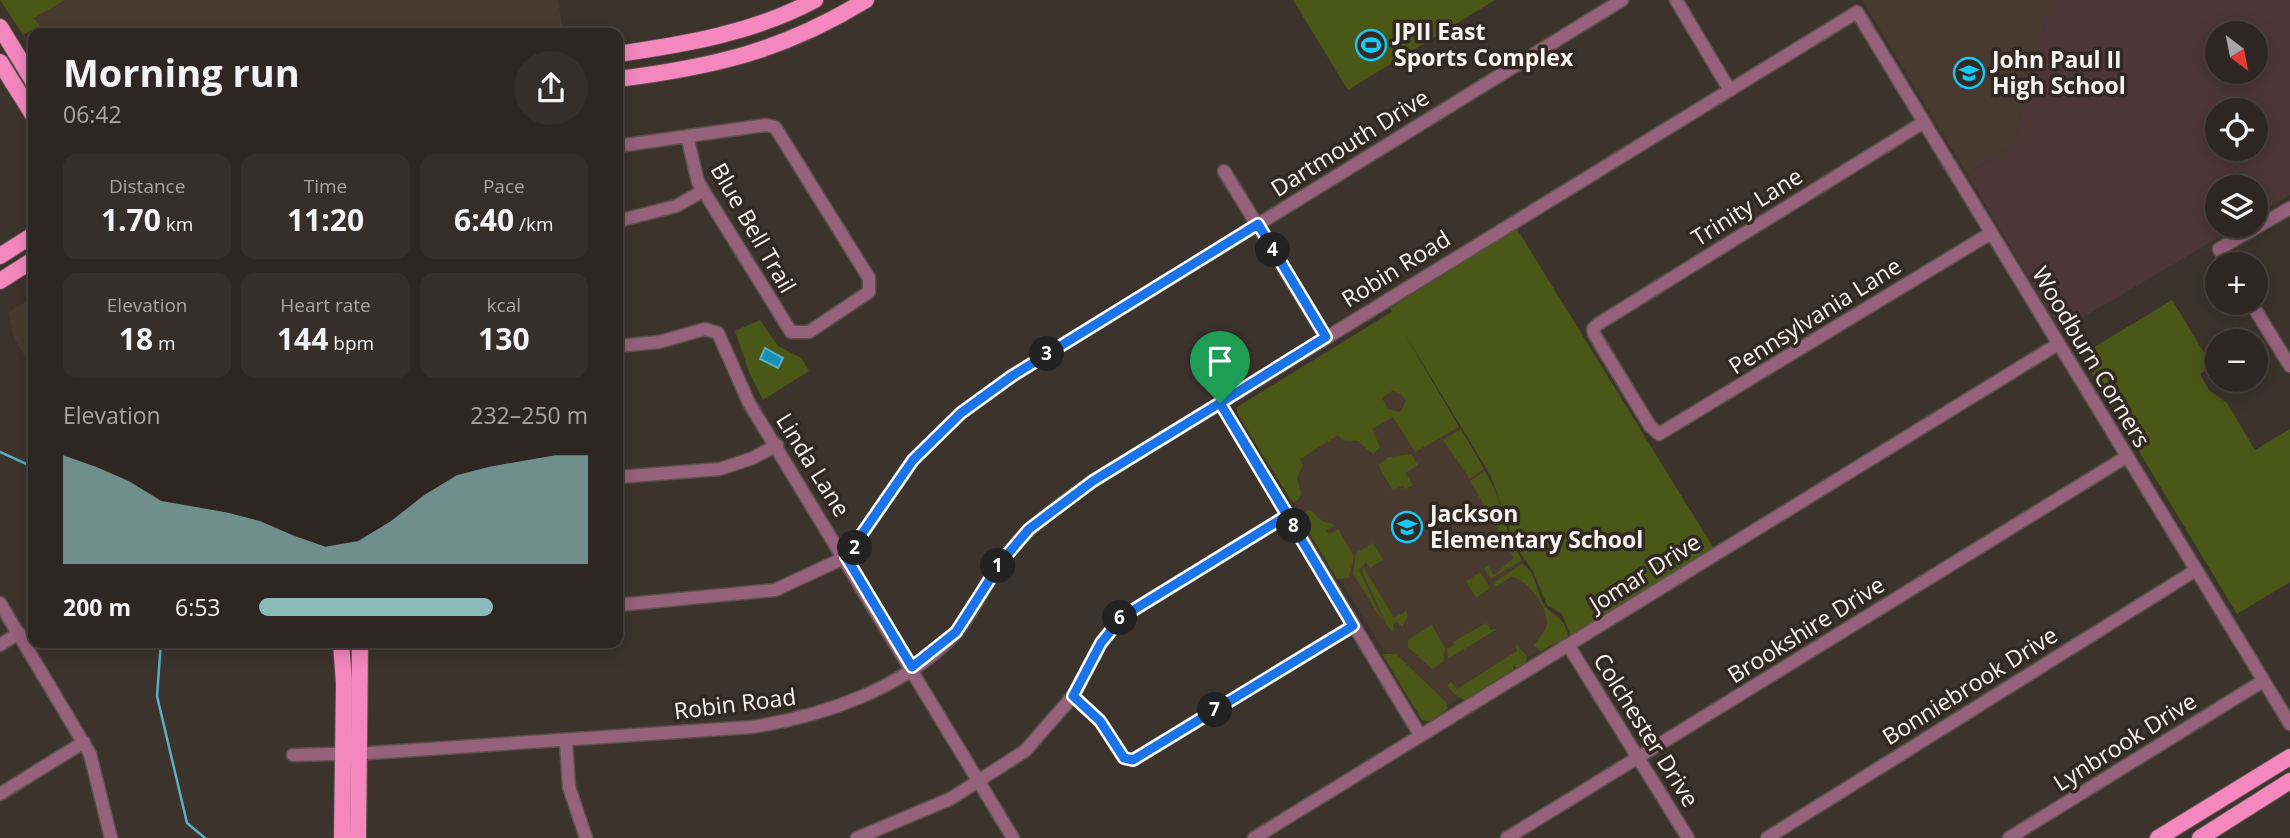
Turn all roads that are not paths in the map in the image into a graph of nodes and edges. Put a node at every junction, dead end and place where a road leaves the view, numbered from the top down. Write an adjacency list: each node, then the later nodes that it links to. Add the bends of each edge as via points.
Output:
1 (815, 0): 7 (main road, via 722,36)
2 (866, 0): 10 (main road, via 808,32 755,53 697,68)
3 (1622, 0): 20 (street, Dartmouth Drive)
4 (1676, 0): 11 (street)
5 (1857, 12): 11 (street, Robin Road); 13 (street, Woodburn Corners)
6 (0, 27): 9 (main road)
7 (623, 53)
8 (0, 62): 12 (main road)
9 (28, 73)
10 (623, 78)
11 (1729, 89): 28 (street, Robin Road)
12 (28, 107)
13 (1924, 122): 21 (street, Woodburn Corners); 33 (street, Trinity Lane, via 1593,329)
14 (687, 136): 15 (street); 17 (street, Blue Bell Trail); 17 (street, Blue Bell Trail, via 771,125 779,130 869,278 870,288 865,296 808,332 797,334 788,328)
15 (623, 145)
16 (1224, 171): 20 (street)
17 (703, 191): 19 (street, via 676,206)
18 (2290, 208): 23 (street)
19 (623, 220)
20 (1258, 224): 28 (street); 38 (street, Dartmouth Drive, via 1012,376 961,413 913,460)
21 (1992, 233): 29 (street, Woodburn Corners); 33 (street, Pennsylvania Lane)
22 (28, 237): 24 (main road)
23 (2221, 252)
24 (0, 256)
25 (28, 263): 26 (main road)
26 (0, 281)
27 (2259, 315): 31 (street)
28 (1326, 337): 32 (street, Robin Road)
29 (2058, 344): 35 (street, Woodburn Corners); 45 (street, Jomar Drive)
30 (623, 346): 34 (street, Linda Lane, via 712,329)
31 (2290, 366)
32 (1220, 403): 37 (street); 48 (street, Robin Road, via 1093,481 1029,529 1001,562 956,632)
33 (1659, 434)
34 (776, 445): 36 (street, via 734,466); 38 (street, Linda Lane)
35 (2126, 457): 39 (street, Woodburn Corners); 58 (street, Brookshire Drive)
36 (623, 477)
37 (1288, 515): 42 (street); 50 (street, via 1122,617 1101,643)
38 (846, 557): 41 (street, Dartmouth Drive, via 793,583 754,594); 48 (street, Linda Lane)
39 (2196, 570): 49 (street, Woodburn Corners); 71 (street, Bonniebrook Drive)
40 (0, 603): 43 (street)
41 (623, 605)
42 (1353, 626): 50 (street, via 1133,760 1124,758 1100,721); 52 (street)
43 (19, 633): 44 (street); 54 (street)
44 (0, 645)
45 (1568, 645): 52 (street, Jomar Drive); 58 (street, Colchester Drive)
46 (344, 648): 55 (main road)
47 (360, 648): 55 (main road)
48 (912, 667): 53 (street, Robin Road, via 873,691 791,721); 59 (street, Linda Lane)
49 (2263, 681): 51 (street, Woodburn Corners); 72 (street, Lynbrook Drive)
50 (1073, 696): 59 (street, via 1026,751)
51 (2290, 724)
52 (1419, 735): 68 (street, Jomar Drive)
53 (566, 741): 55 (street, Robin Road); 65 (street, via 569,788)
54 (84, 742): 61 (street); 62 (street)
55 (351, 754): 56 (street, Robin Road); 63 (main road); 64 (main road)
56 (293, 755)
57 (2290, 757): 73 (main road)
58 (1639, 759): 69 (street, Brookshire Drive); 70 (street, Colchester Drive)
59 (980, 781): 66 (street, via 914,817); 67 (street, Linda Lane)
60 (2290, 781): 74 (main road)
61 (0, 794)
62 (110, 838)
63 (342, 838)
64 (358, 838)
65 (586, 838)
66 (857, 838)
67 (1013, 838)
68 (1254, 838)
69 (1507, 838)
70 (1688, 838)
71 (1767, 838)
72 (2009, 838)
73 (2158, 838)
74 (2200, 838)

